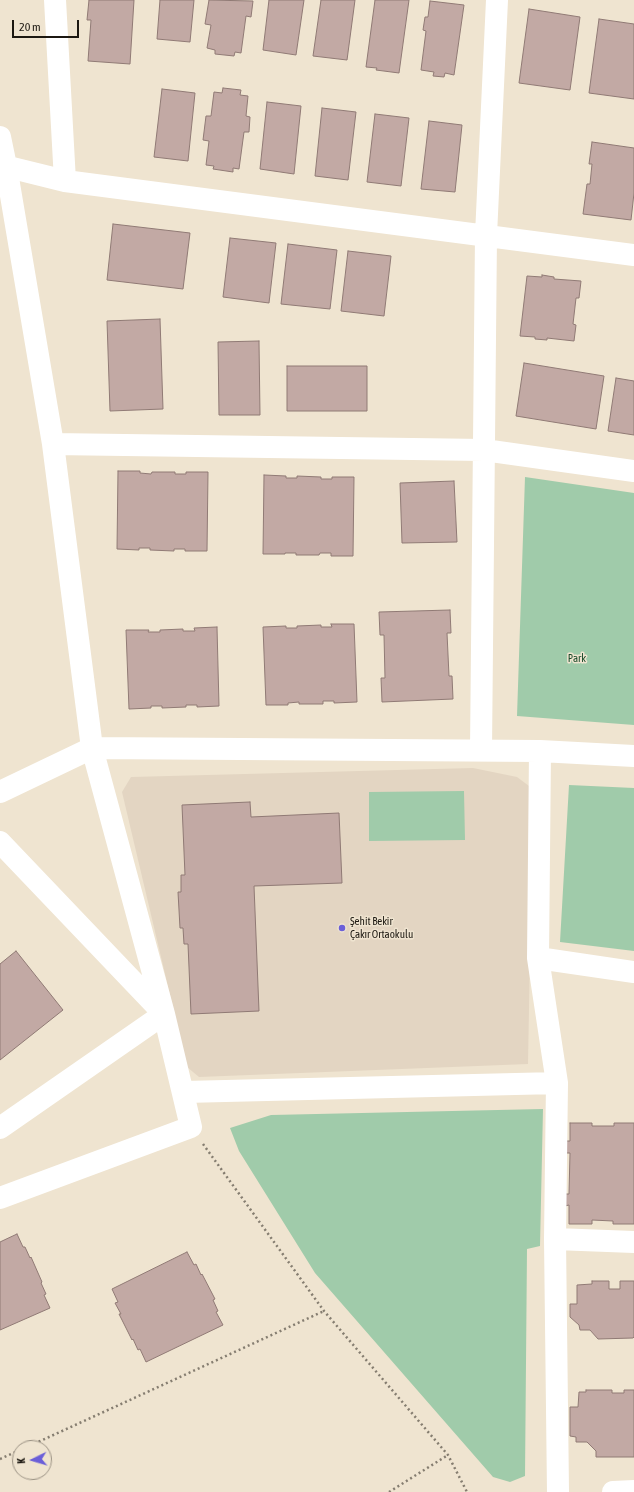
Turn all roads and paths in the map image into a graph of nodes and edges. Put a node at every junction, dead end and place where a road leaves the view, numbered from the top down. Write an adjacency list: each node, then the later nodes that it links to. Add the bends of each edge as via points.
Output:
1 (55, 0): 5 (street)
2 (497, 0): 6 (street)
3 (0, 137): 4 (street)
4 (3, 166): 5 (street); 8 (street)
5 (65, 181): 6 (street)
6 (486, 235): 7 (street); 9 (street)
7 (634, 255)
8 (53, 444): 9 (street); 11 (street)
9 (484, 450): 10 (street); 12 (street)
10 (634, 471)
11 (92, 748): 12 (street); 15 (street); 19 (street)
12 (481, 750): 13 (street)
13 (540, 751): 14 (street); 17 (street)
14 (634, 756)
15 (0, 792)
16 (0, 842): 19 (street)
17 (538, 958): 18 (street); 20 (street)
18 (634, 972)
19 (164, 1014): 21 (street); 23 (street)
20 (557, 1083): 21 (street); 25 (street)
21 (184, 1092): 22 (street)
22 (191, 1127): 24 (street); 27 (path)
23 (0, 1128)
24 (0, 1198)
25 (555, 1239): 26 (street); 35 (street)
26 (634, 1242)
27 (324, 1311): 28 (path); 30 (path)
28 (42, 1440)
29 (12, 1454): 31 (path)
30 (448, 1455): 33 (path); 34 (path)
31 (0, 1459)
32 (634, 1491): 36 (street)
33 (388, 1492)
34 (467, 1492)
35 (558, 1492)
36 (613, 1492)

